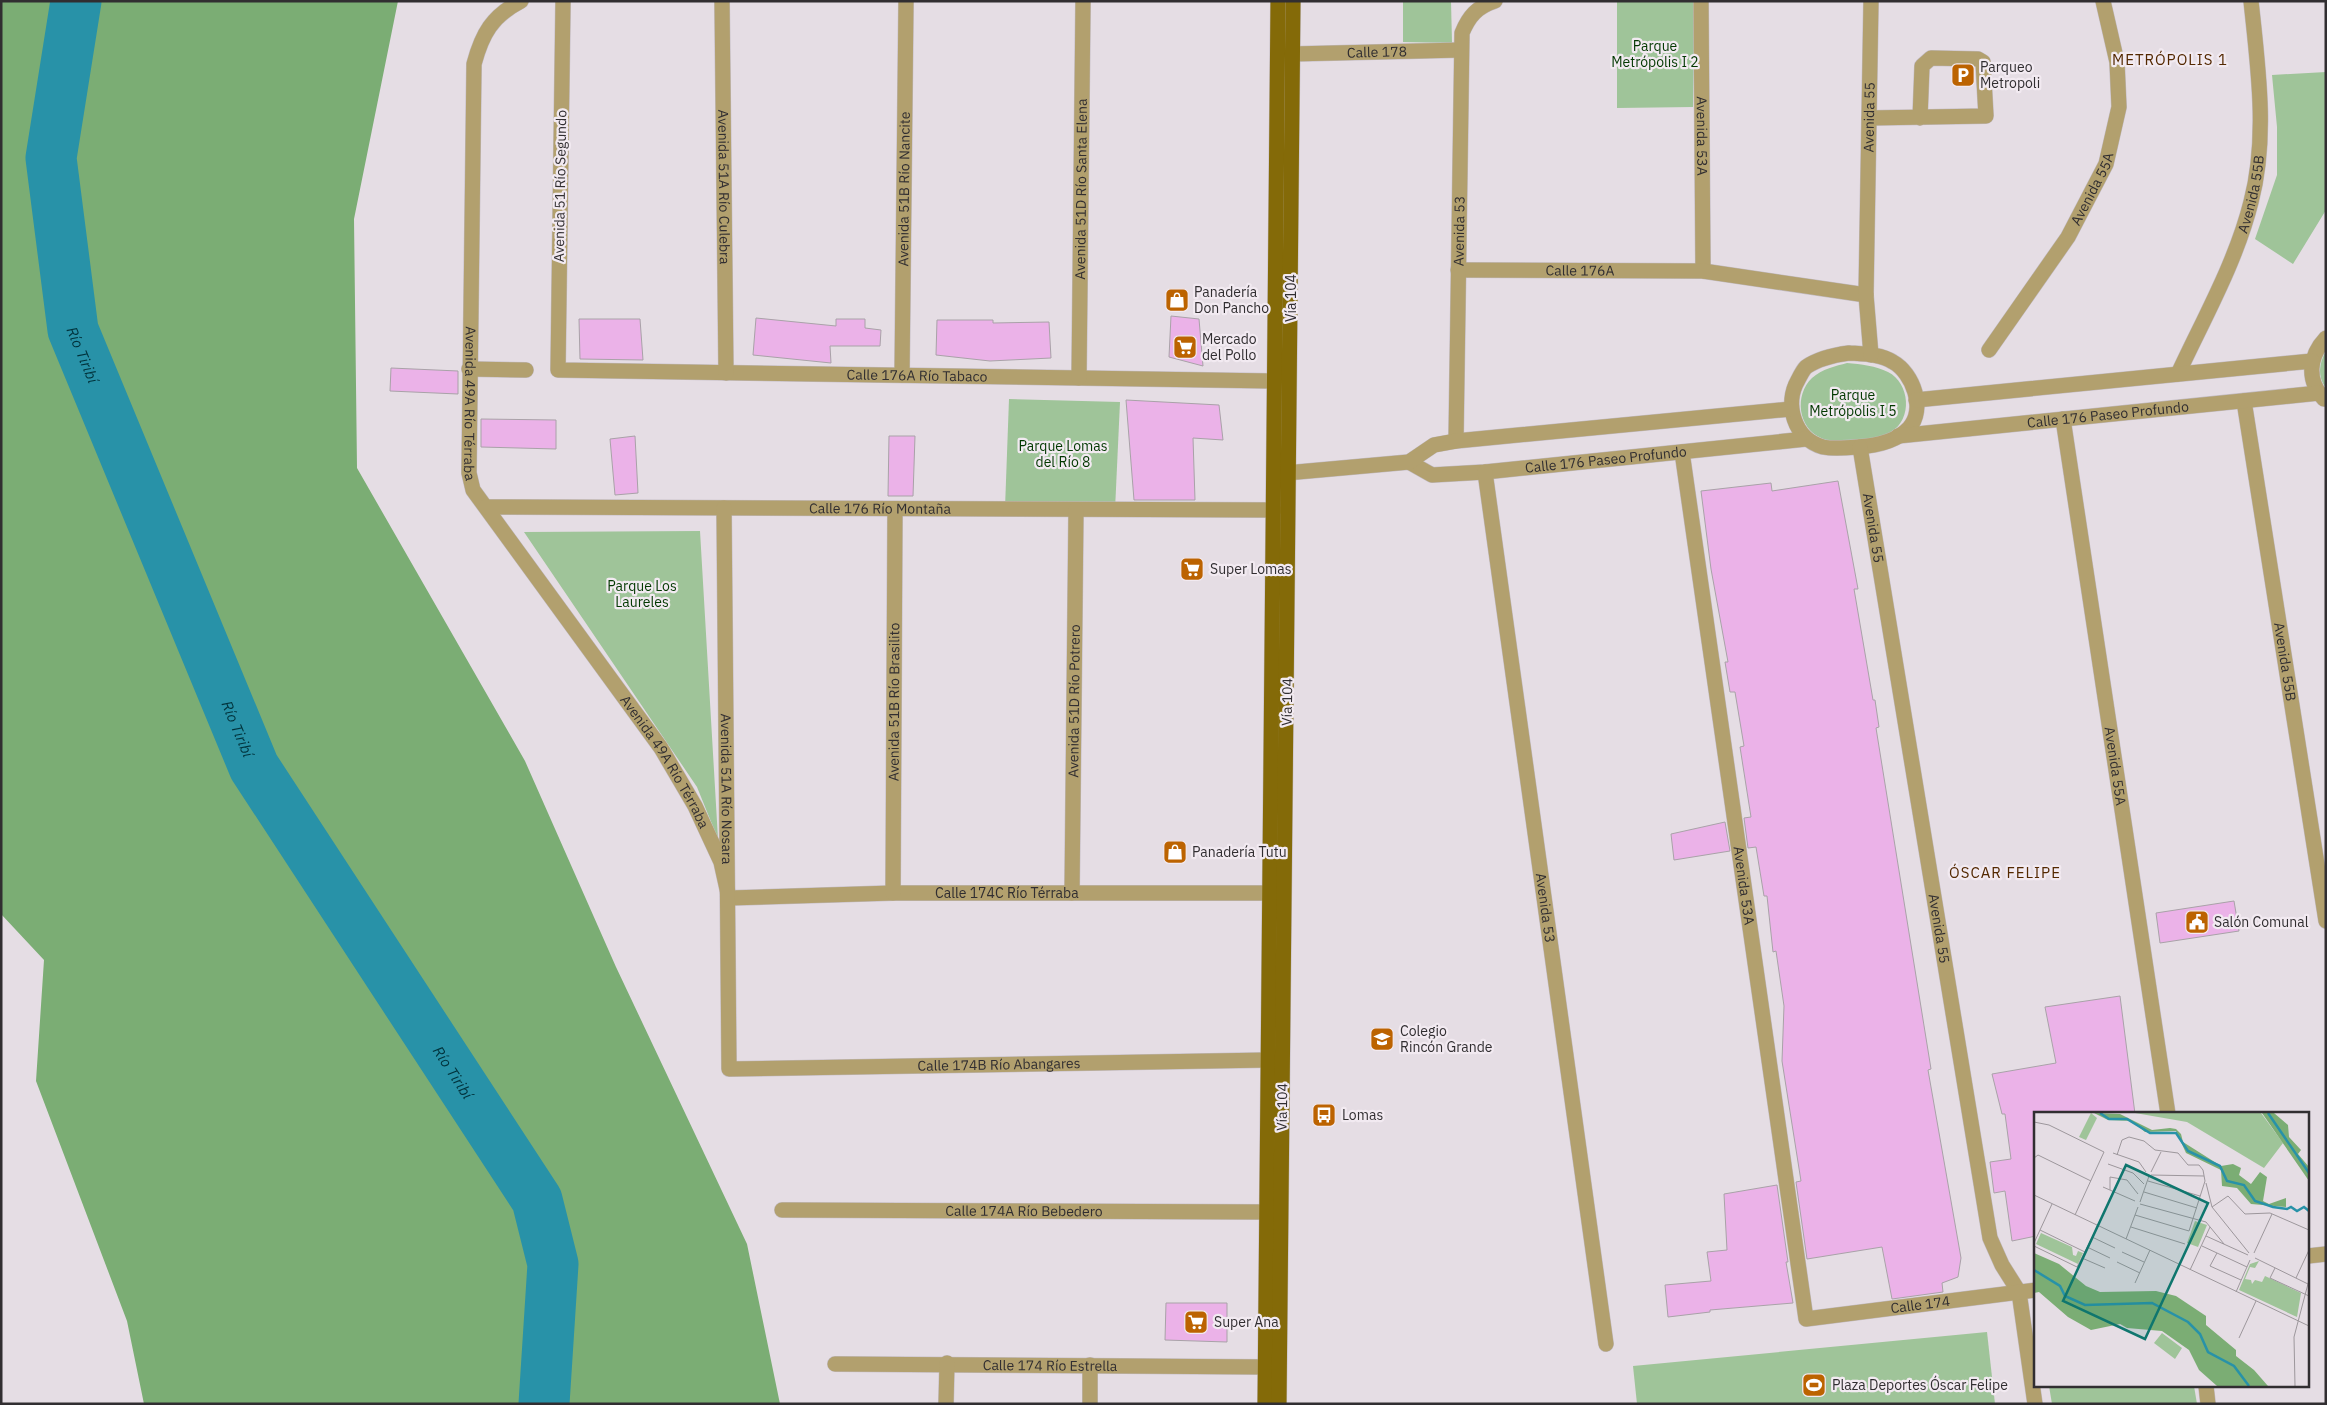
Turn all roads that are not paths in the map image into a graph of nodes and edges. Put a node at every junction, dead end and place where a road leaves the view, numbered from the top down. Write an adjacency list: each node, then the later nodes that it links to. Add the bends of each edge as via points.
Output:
1 (521, 1): 24 (street, Avenida 49A Río Térraba, via 507,8 491,24 481,39 474,64)
2 (562, 1): 26 (street, Avenida 51 Río Segundo)
3 (722, 1): 27 (street, Avenida 51A Río Culebra)
4 (906, 1): 29 (street, Avenida 51B Río Nancite)
5 (1084, 1): 30 (street, Avenida 51D Río Santa Elena)
6 (1278, 1): 31 (main road, Vía 104)
7 (1293, 1): 14 (main road, Vía 104)
8 (1495, 1): 13 (street, Avenida 53, via 1474,11 1467,21)
9 (1700, 1): 18 (street, Avenida 53A)
10 (1871, 1): 15 (street, Avenida 55)
11 (2103, 1): 21 (street, Avenida 55A, via 2117,62 2119,107 2106,164 2068,237)
12 (2251, 1): 28 (street, Avenida 55B, via 2257,54 2260,143 2251,202 2230,260)
13 (1461, 50): 14 (street, Calle 178); 17 (street, Avenida 53)
14 (1292, 54): 44 (main road, Vía 104)
15 (1869, 118): 16 (street); 19 (street, Avenida 55)
16 (1920, 118): 16 (street, via 1922,66 1926,61 1931,58 1978,59 1983,62 1986,116)
17 (1458, 270): 18 (street, Calle 176A); 39 (street, Avenida 53)
18 (1703, 272): 19 (street, Calle 176A)
19 (1866, 295): 22 (street, Avenida 55)
20 (2326, 338): 23 (street)
21 (1989, 350)
22 (1871, 355): 33 (street, via 1893,361 1906,372 1916,392); 35 (street, via 1849,353 1829,356 1805,368 1792,390)
23 (2312, 361): 28 (street); 32 (street, via 2311,372)
24 (469, 369): 25 (street); 46 (street, Avenida 49A Río Térraba, via 469,473 473,490)
25 (526, 370)
26 (558, 370): 27 (street, Calle 176A Río Tabaco)
27 (726, 373): 29 (street, Calle 176A Río Tabaco)
28 (2178, 374): 33 (street)
29 (902, 375): 30 (street, Calle 176A Río Tabaco)
30 (1080, 378): 31 (street, Calle 176A Río Tabaco)
31 (1275, 381): 45 (main road, Vía 104)
32 (2322, 396): 34 (street, Calle 176 Paseo Profundo)
33 (1916, 400): 37 (street, via 1916,416)
34 (2244, 401): 36 (street, Calle 176 Paseo Profundo); 55 (street, Avenida 55B)
35 (1791, 409): 38 (street, via 1796,426); 39 (street)
36 (2063, 419): 37 (street, Calle 176 Paseo Profundo); 58 (street, Avenida 55A)
37 (1898, 436): 40 (street, via 1882,444)
38 (1806, 439): 40 (street, via 1823,447); 41 (street, Calle 176 Paseo Profundo)
39 (1456, 441): 42 (street, via 1434,445)
40 (1860, 447): 64 (street, Avenida 55, via 1990,1238)
41 (1682, 452): 43 (street, Calle 176 Paseo Profundo); 65 (street, Avenida 53A)
42 (1409, 462): 43 (street, Calle 176 Paseo Profundo, via 1432,474); 44 (street)
43 (1485, 472): 66 (street, Avenida 53)
44 (1290, 473): 45 (street); 51 (main road, Vía 104)
45 (1274, 474): 50 (main road, Vía 104)
46 (486, 507): 47 (street, Calle 176 Río Montaña); 54 (street, Avenida 49A Río Térraba, via 661,748 695,806 721,862)
47 (724, 508): 48 (street, Calle 176 Río Montaña); 54 (street, Avenida 51A Río Nosara)
48 (895, 509): 49 (street, Calle 176 Río Montaña); 52 (street, Avenida 51B Río Brasilito)
49 (1076, 510): 50 (street, Calle 176 Río Montaña); 53 (street, Avenida 51D Río Potrero)
50 (1274, 510): 51 (main road, Vía 104)
51 (1277, 892): 53 (street, Calle 174C Río Térraba); 56 (main road, Vía 104); 75 (main road, Vía 104)
52 (893, 893): 53 (street, Calle 174C Río Térraba); 54 (street, Calle 174C Río Térraba)
53 (1072, 893)
54 (729, 898): 57 (street, Avenida 51A Río Nosara)
55 (2326, 921)
56 (1268, 1060): 57 (street, Calle 174B Río Abangares); 60 (main road, Vía 104)
57 (729, 1069)
58 (2168, 1112)
59 (782, 1210): 60 (street, Calle 174A Río Bebedero)
60 (1267, 1212): 70 (main road, Vía 104)
61 (2326, 1254): 62 (street)
62 (2310, 1256)
63 (2034, 1290): 64 (street, Calle 174)
64 (2019, 1292): 65 (street, Calle 174); 76 (street, Avenida 55)
65 (1806, 1319)
66 (1606, 1344)
67 (836, 1364): 68 (street, Calle 174 Río Estrella)
68 (947, 1364): 69 (street, Calle 174 Río Estrella); 72 (street)
69 (1090, 1365): 70 (street, Calle 174 Río Estrella); 73 (street)
70 (1266, 1367): 74 (main road, Vía 104)
71 (2206, 1388): 77 (street)
72 (946, 1404)
73 (1090, 1404)
74 (1265, 1404)
75 (1280, 1404)
76 (2035, 1404)
77 (2208, 1404)

